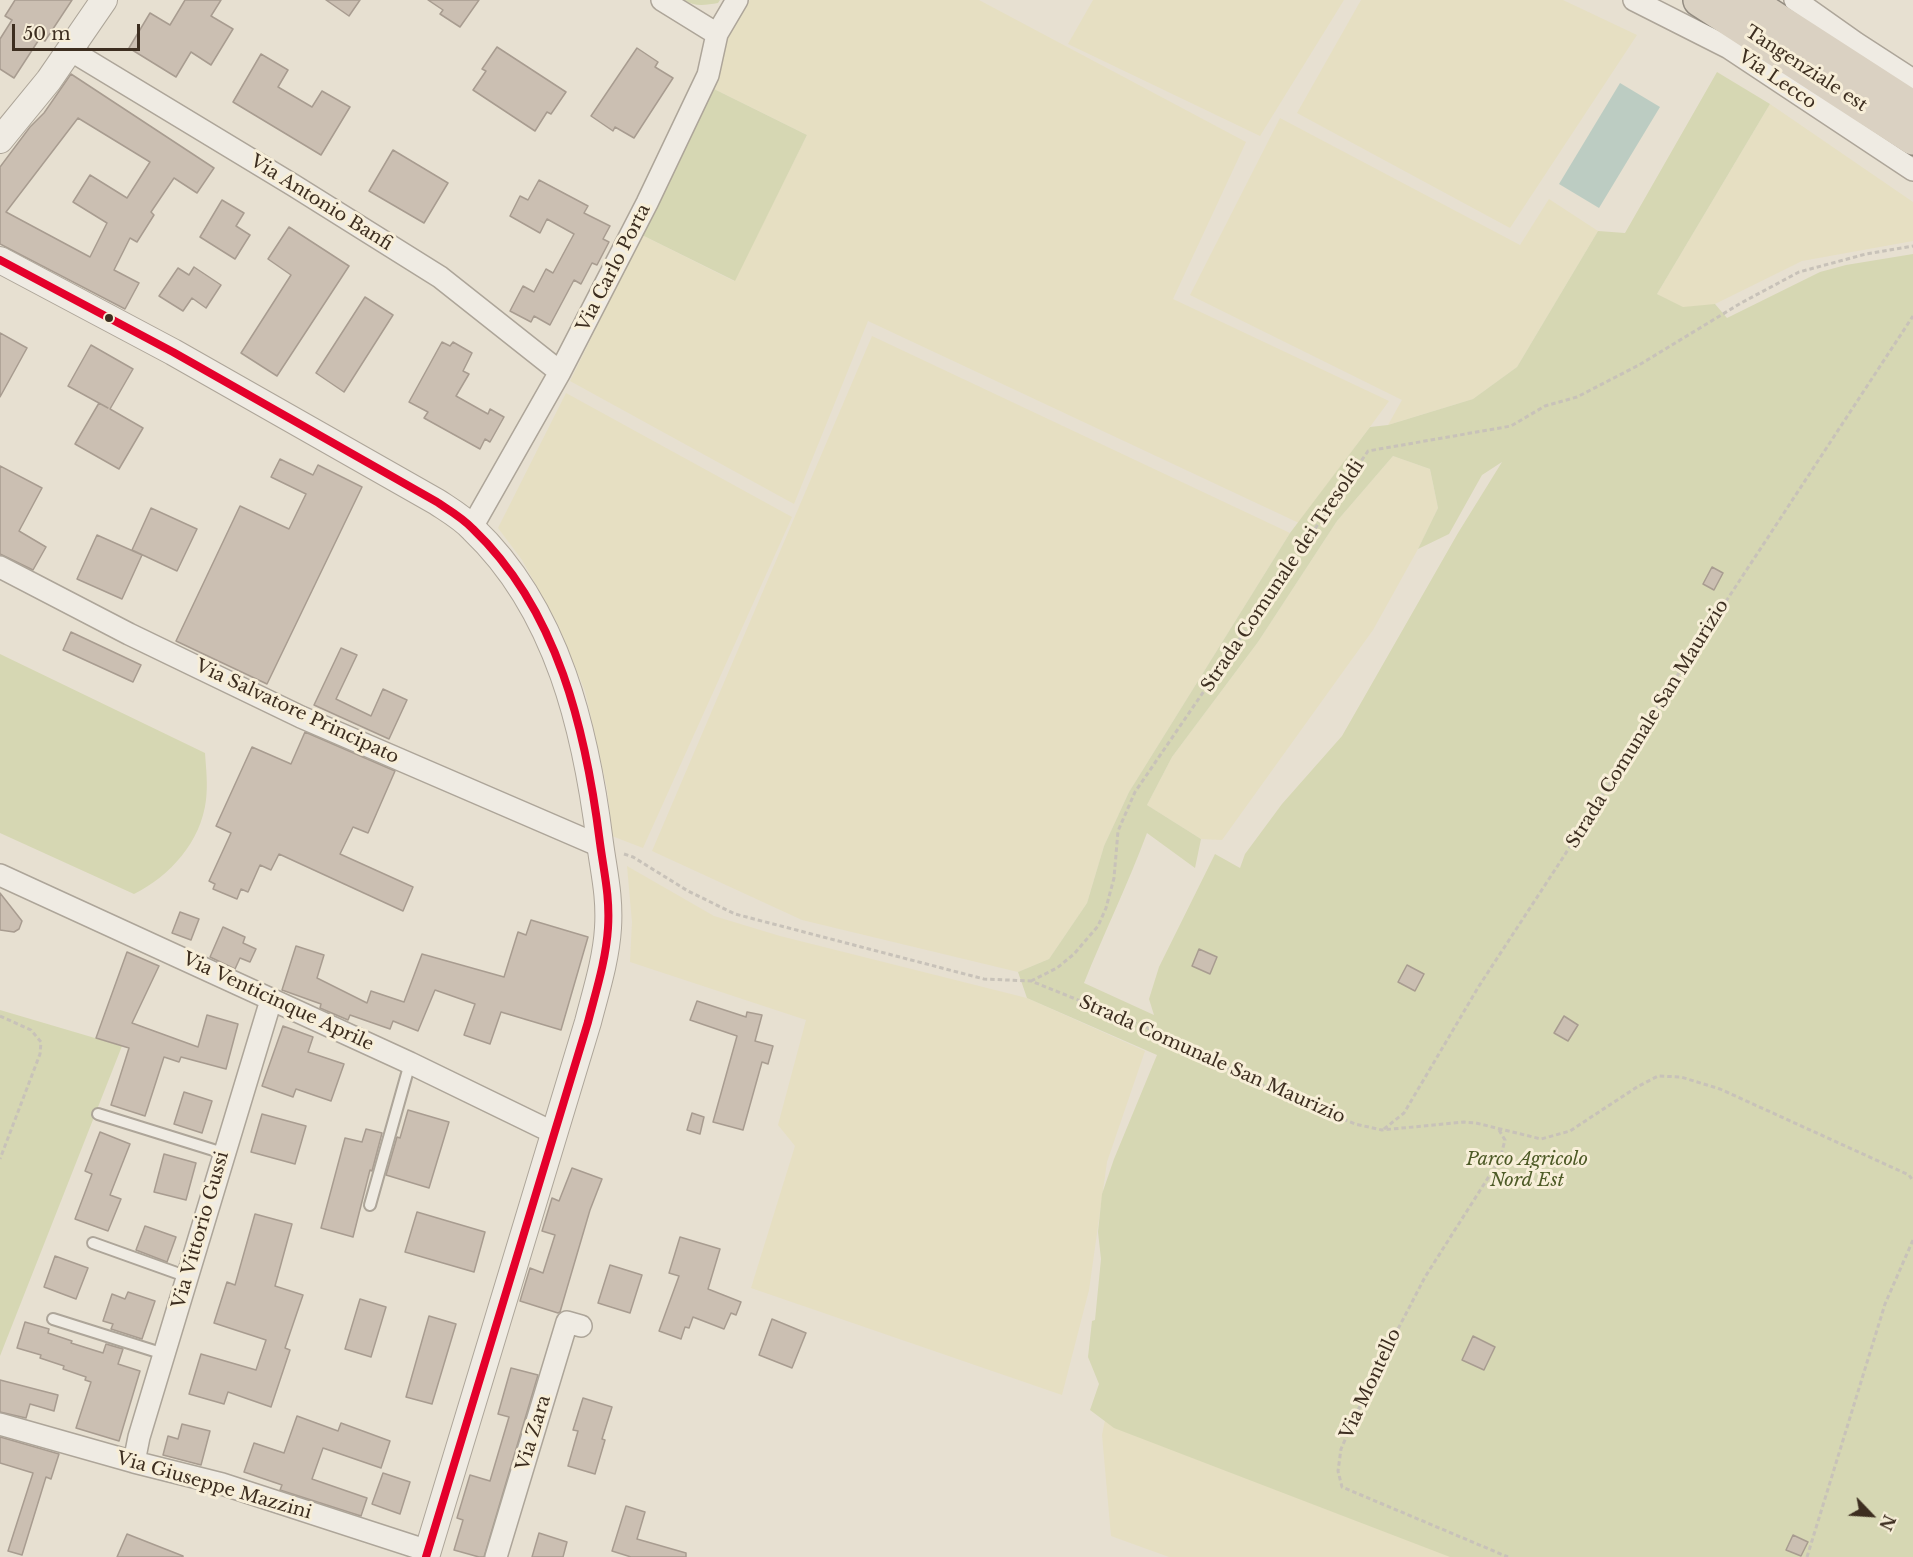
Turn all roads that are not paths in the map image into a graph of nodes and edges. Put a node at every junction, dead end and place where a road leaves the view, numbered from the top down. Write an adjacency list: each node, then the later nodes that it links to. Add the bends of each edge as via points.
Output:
1 (104, 0): 9 (street)
2 (662, 0): 8 (street)
3 (736, 0): 8 (street, Via Carlo Porta)
4 (1634, 0): 14 (street, Via Lecco, via 1729,48)
5 (1700, 0): 12 (highway, Tangenziale est)
6 (1746, 0): 11 (highway, Tangenziale est)
7 (1795, 0): 10 (street)
8 (717, 34): 16 (street, Via Carlo Porta, via 708,75)
9 (70, 50): 13 (street); 16 (street, Via Antonio Banfi, via 440,277)
10 (1913, 80)
11 (1913, 108)
12 (1913, 138)
13 (0, 140)
14 (1913, 170)
15 (0, 260): 17 (street, via 352,452 437,501)
16 (560, 372): 17 (street, Via Carlo Porta)
17 (472, 527): 19 (street, via 526,594 552,643 589,770)
18 (0, 567): 19 (street, Via Salvatore Principato, via 301,717)
19 (600, 846): 24 (street, via 607,882 608,929 588,1022)
20 (0, 875): 21 (street, Via Venticinque Aprile)
21 (271, 1000): 22 (street, Via Venticinque Aprile); 25 (street, Via Vittorio Gussi)
22 (410, 1063): 24 (street, Via Venticinque Aprile); 26 (lane)
23 (98, 1114): 25 (lane)
24 (554, 1133): 34 (street)
25 (223, 1153): 28 (street, Via Vittorio Gussi)
26 (370, 1205)
27 (93, 1243): 28 (lane)
28 (188, 1277): 31 (street, Via Vittorio Gussi)
29 (52, 1318): 31 (lane)
30 (581, 1326): 35 (street, Via Zara, via 567,1322)
31 (164, 1354): 33 (street, Via Vittorio Gussi)
32 (0, 1424): 33 (street, Via Giuseppe Mazzini)
33 (134, 1462): 34 (street, Via Giuseppe Mazzini, via 222,1484)
34 (433, 1555)
35 (496, 1557)

